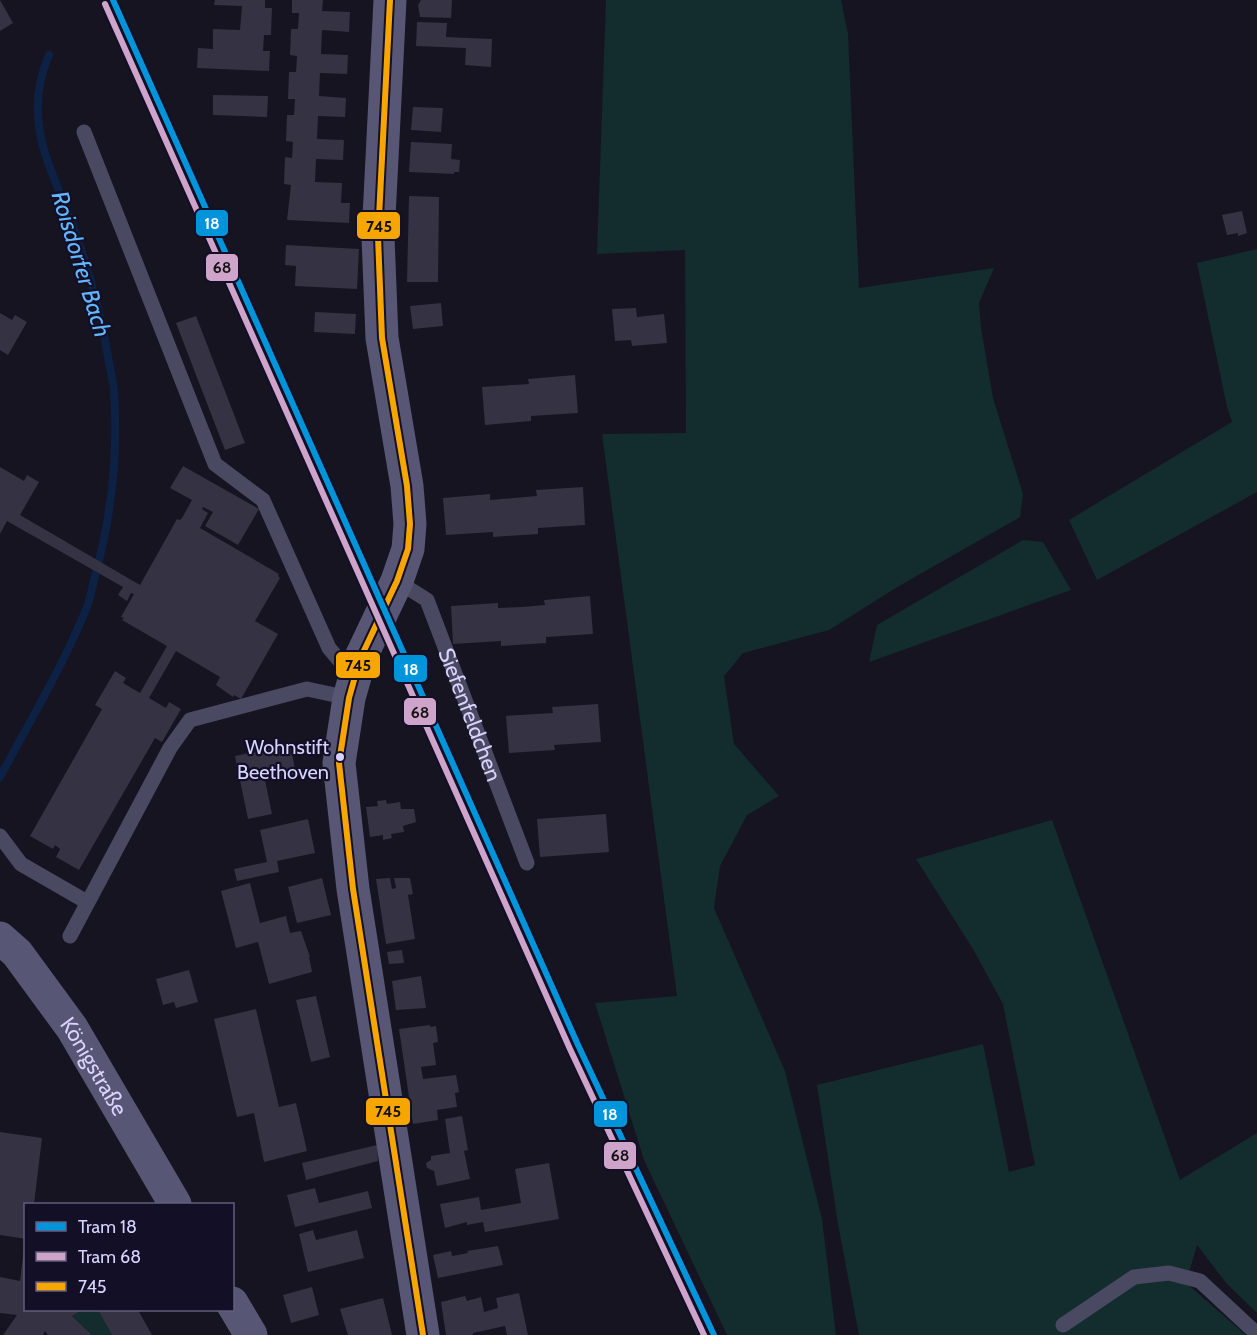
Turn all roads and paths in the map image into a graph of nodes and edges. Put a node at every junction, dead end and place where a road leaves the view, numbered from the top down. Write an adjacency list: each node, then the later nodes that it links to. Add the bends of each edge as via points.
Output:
1 (390, 0): 3 (street, via 378,237 382,338 410,524 408,549)
2 (84, 132): 4 (lane, via 215,464 263,500)
3 (397, 581): 4 (street, via 360,659); 6 (lane, Siefenfeldchen, via 427,600)
4 (351, 688): 7 (lane, via 308,689 189,720); 15 (street, via 339,763 341,790)
5 (0, 836): 7 (lane, via 21,864)
6 (527, 862)
7 (87, 902): 8 (lane)
8 (70, 936)
9 (0, 938): 10 (street, Königstraße, via 17,953 72,1028)
10 (175, 1203)
11 (234, 1306): 14 (street)
12 (1063, 1325): 13 (lane, via 1134,1277 1169,1273 1200,1281)
13 (1257, 1334)
14 (251, 1335)
15 (423, 1335)

